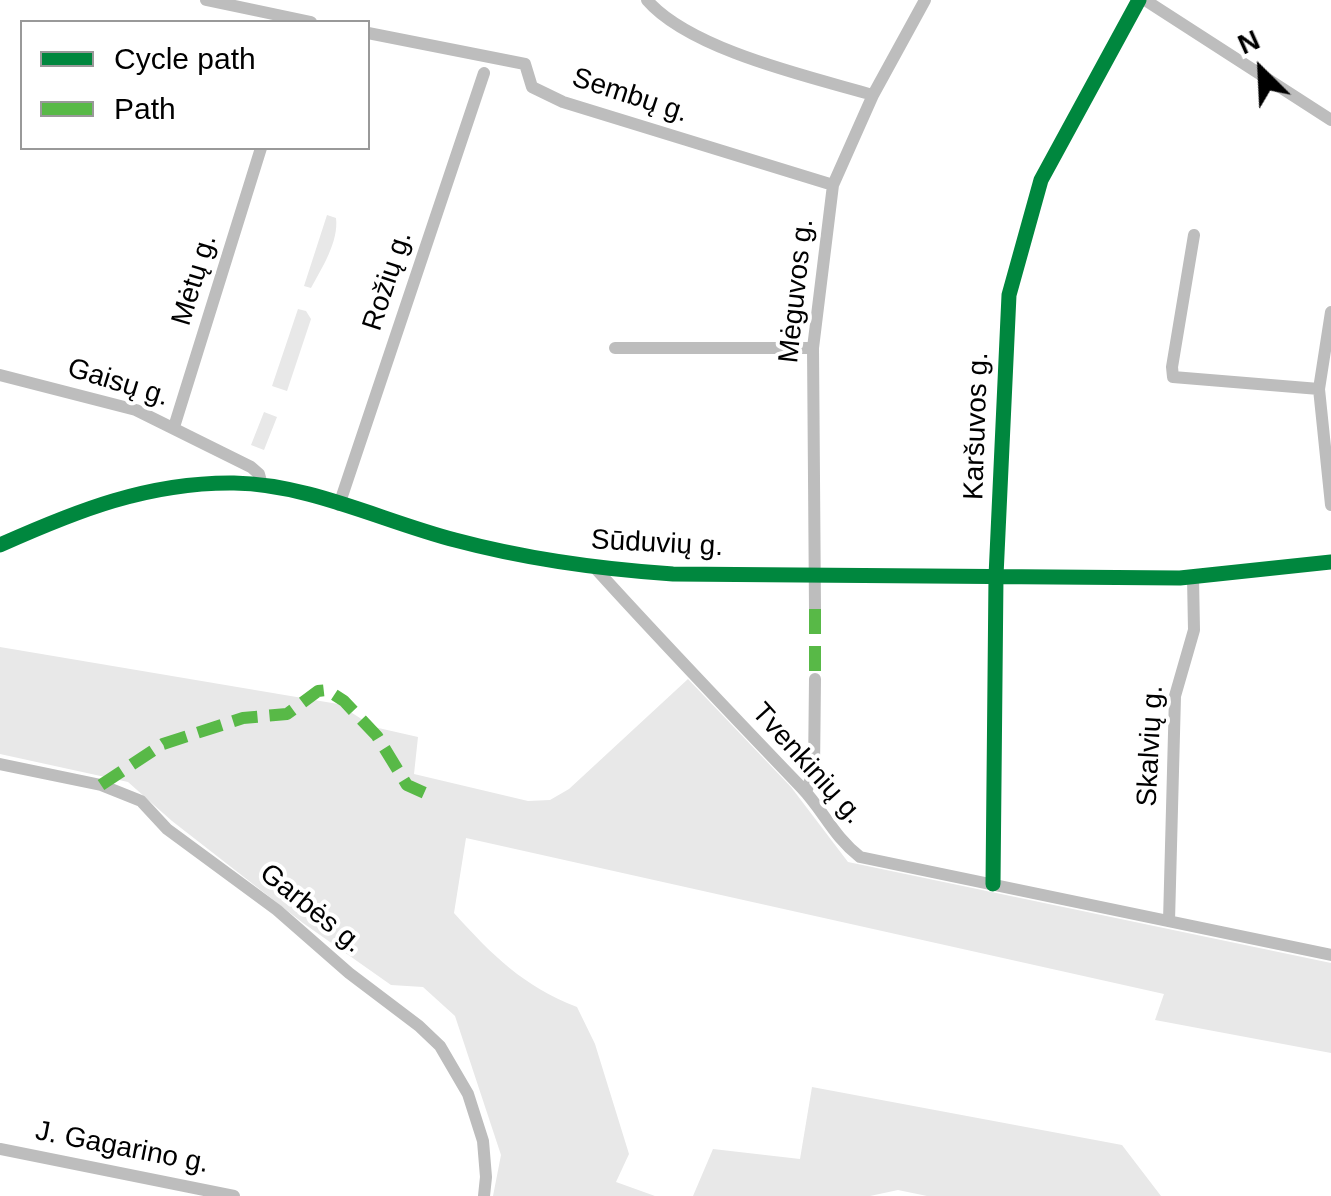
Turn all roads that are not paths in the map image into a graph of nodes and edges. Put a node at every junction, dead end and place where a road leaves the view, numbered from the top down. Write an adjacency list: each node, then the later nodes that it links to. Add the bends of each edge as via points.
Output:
1 (206, 0): 5 (street)
2 (647, 0): 8 (street, via 741,56)
3 (925, 0): 8 (street, Mėguvos g.)
4 (1142, 0): 9 (street); 26 (street, Karšuvos g., via 1041,180 1022,238 1009,295)
5 (301, 20)
6 (370, 34): 11 (street, Sembų g., via 524,64 532,87 562,102)
7 (484, 73): 21 (street, Rožių g.)
8 (874, 95): 11 (street, Mėguvos g.)
9 (1331, 120)
10 (261, 150): 18 (street, Mėtų g.)
11 (833, 186): 15 (street, Mėguvos g.)
12 (1194, 235): 17 (street, via 1173,377)
13 (1331, 312): 17 (street)
14 (615, 348): 15 (street)
15 (813, 348): 25 (street, Mėguvos g.)
16 (0, 374): 18 (street, Gaisų g.)
17 (1319, 389): 20 (street)
18 (174, 426): 19 (street, Gaisų g., via 252,467)
19 (262, 485): 21 (street, Sūduvių g.); 22 (street, Sūduvių g., via 133,493)
20 (1331, 504)
21 (340, 505): 24 (street, Sūduvių g., via 455,540)
22 (0, 545)
23 (1331, 562): 27 (street, Sūduvių g.)
24 (596, 569): 25 (street, Sūduvių g.); 31 (street, Tvenkinių g.)
25 (815, 573): 26 (street, Sūduvių g.); 28 (street, Mėguvos g.)
26 (996, 576): 27 (street, Sūduvių g.); 32 (street, Karšuvos g.)
27 (1193, 577): 33 (street, Skalvių g., via 1194,630 1176,696)
28 (815, 609)
29 (815, 678): 31 (street, via 814,770)
30 (0, 764): 37 (street, Garbės g., via 101,785 141,802 420,1026 468,1094 483,1142)
31 (806, 792): 32 (street, Tvenkinių g., via 840,841 860,857)
32 (993, 884): 33 (street, Tvenkinių g.)
33 (1169, 921): 34 (street, Tvenkinių g.)
34 (1331, 955)
35 (0, 1148): 36 (street, J. Gagarino g.)
36 (234, 1196)
37 (484, 1196)

